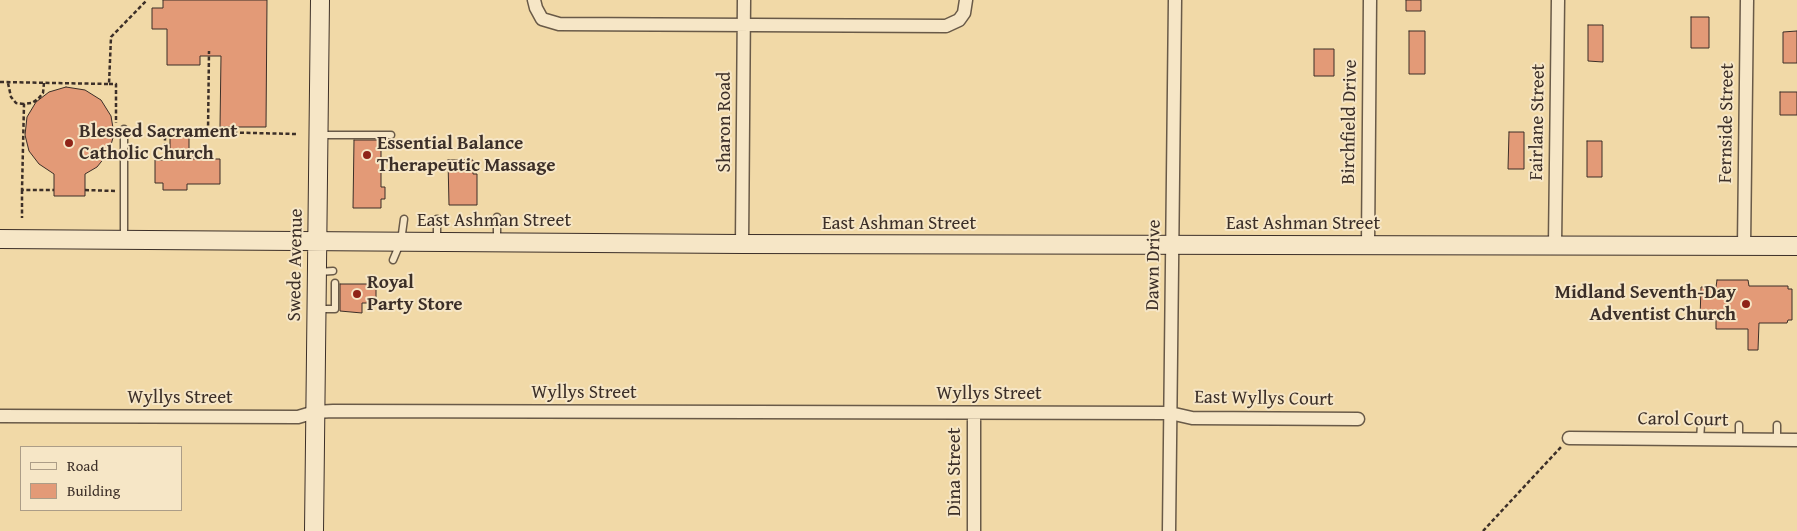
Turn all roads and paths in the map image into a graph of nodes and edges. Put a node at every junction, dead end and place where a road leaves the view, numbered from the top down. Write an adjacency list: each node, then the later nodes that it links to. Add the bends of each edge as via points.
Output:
1 (147, 0): 15 (path, via 111,37)
2 (320, 0): 21 (street, Swede Avenue)
3 (534, 0): 10 (street, via 542,19 550,22)
4 (744, 0): 10 (street, Sharon Road)
5 (966, 0): 10 (street, via 959,20 946,26)
6 (1176, 0): 41 (street, Dawn Drive)
7 (1370, 0): 39 (street, Birchfield Drive)
8 (1558, 0): 40 (street, Fairlane Street)
9 (1747, 0): 42 (street, Fernside Street)
10 (744, 24): 38 (street, Sharon Road)
11 (209, 50): 18 (path)
12 (0, 82): 13 (path)
13 (8, 83): 14 (path); 16 (path, via 11,97 16,103)
14 (44, 83): 15 (path); 16 (path, via 43,93 38,99)
15 (109, 84): 19 (path, via 116,84)
16 (24, 104): 24 (path)
17 (124, 129): 33 (lane)
18 (208, 132): 20 (path); 23 (path, via 166,132)
19 (116, 133)
20 (296, 134)
21 (319, 135): 22 (lane); 34 (street, Swede Avenue)
22 (391, 135)
23 (165, 160)
24 (22, 190): 25 (path); 29 (path)
25 (54, 190)
26 (85, 190): 27 (path)
27 (116, 190)
28 (497, 217): 37 (lane)
29 (22, 218)
30 (404, 219): 35 (lane)
31 (437, 219): 36 (lane)
32 (0, 239): 33 (street, East Ashman Street)
33 (124, 239): 34 (street, East Ashman Street)
34 (318, 240): 35 (street, East Ashman Street); 46 (street, Swede Avenue, via 325,272)
35 (401, 241): 36 (street, East Ashman Street); 44 (lane)
36 (437, 241): 37 (street, East Ashman Street)
37 (496, 242): 38 (street, East Ashman Street)
38 (742, 244): 41 (street, East Ashman Street)
39 (1368, 245): 40 (street, East Ashman Street); 41 (street, East Ashman Street)
40 (1555, 245): 42 (street, East Ashman Street)
41 (1173, 246): 49 (street, Dawn Drive)
42 (1744, 246): 43 (street, East Ashman Street)
43 (1797, 246)
44 (393, 260)
45 (335, 283): 46 (lane, via 335,309)
46 (316, 309): 47 (street, Swede Avenue)
47 (315, 412): 48 (street, Wyllys Street); 50 (street, Wyllys Street, via 298,418); 60 (street, Swede Avenue)
48 (974, 413): 49 (street, Wyllys Street); 61 (street, Dina Street)
49 (1170, 413): 51 (street, East Wyllys Court, via 1192,418); 62 (street, Dawn Drive)
50 (0, 416)
51 (1358, 419)
52 (1701, 425): 56 (lane)
53 (1739, 425): 57 (lane)
54 (1777, 425): 58 (lane)
55 (1569, 438): 56 (street, Carol Court); 63 (path)
56 (1700, 439): 57 (street, Carol Court)
57 (1739, 440): 58 (street, Carol Court)
58 (1776, 440): 59 (street, Carol Court)
59 (1797, 440)
60 (314, 531)
61 (974, 531)
62 (1169, 531)
63 (1483, 531)

